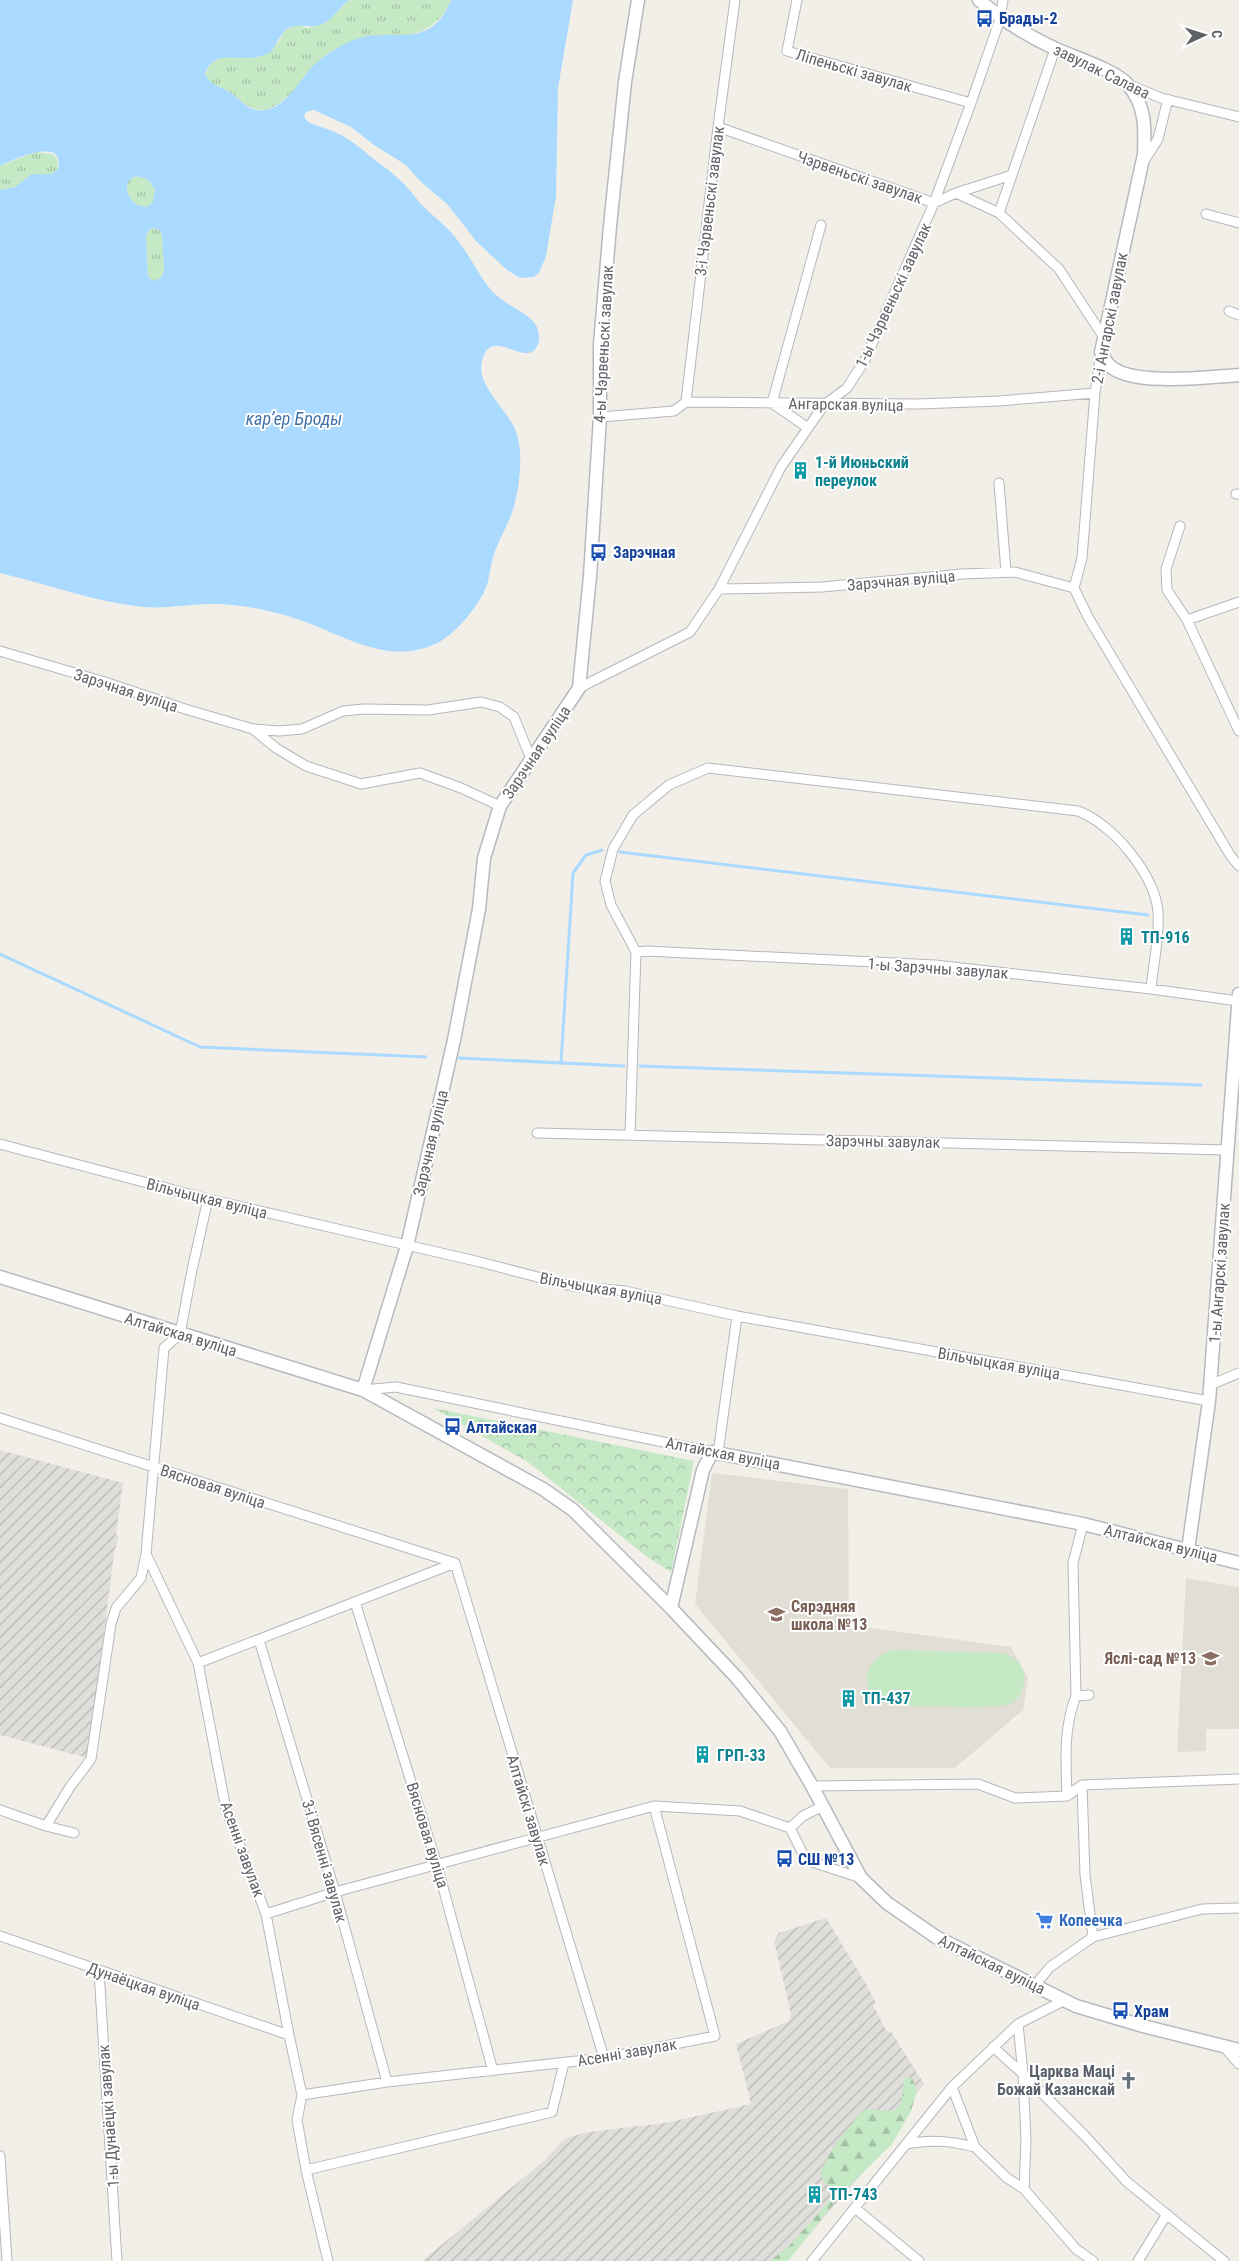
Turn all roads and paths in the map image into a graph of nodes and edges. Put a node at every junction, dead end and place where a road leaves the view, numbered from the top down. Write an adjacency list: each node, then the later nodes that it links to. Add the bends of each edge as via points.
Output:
1 (638, 0): 30 (street, 4-ы Чэрвеньскі завулак, via 625,82 610,226 600,345)
2 (735, 0): 12 (street, 3-і Чэрвеньскі завулак)
3 (797, 0): 10 (street, Ліпеньскі завулак, via 787,51)
4 (979, 0): 6 (street, завулак Салава)
5 (1003, 0): 6 (street, 1-ы Чэрвеньскі завулак)
6 (1000, 19): 7 (street, завулак Салава); 10 (street, 1-ы Чэрвеньскі завулак)
7 (1055, 49): 8 (street, завулак Салава, via 1100,67); 14 (street)
8 (1128, 84): 9 (street, завулак Салава); 13 (street, 2-і Ангарскі завулак, via 1141,106 1145,124)
9 (1168, 99): 11 (street, завулак Салава); 13 (street, via 1158,139)
10 (971, 103): 16 (street, 1-ы Чэрвеньскі завулак)
11 (1239, 117)
12 (718, 126): 16 (street, Чэрвеньскі завулак); 27 (street, 3-і Чэрвеньскі завулак)
13 (1142, 162): 23 (street, 2-і Ангарскі завулак)
14 (1012, 175): 15 (street, Чэрвеньскі завулак); 17 (street)
15 (956, 193): 16 (street, Чэрвеньскі завулак); 17 (street)
16 (934, 203): 29 (street, 1-ы Чэрвеньскі завулак, via 865,360 847,388)
17 (999, 213): 23 (street, via 1059,269)
18 (1206, 214): 19 (street)
19 (1239, 223)
20 (821, 225): 28 (street)
21 (1229, 311): 22 (street)
22 (1239, 315)
23 (1103, 336): 24 (street, 2-і Ангарскі завулак)
24 (1101, 352): 25 (street, via 1110,366 1149,379); 26 (street, 2-і Ангарскі завулак)
25 (1239, 375)
26 (1095, 393): 29 (street, Ангарская вуліца, via 998,401); 35 (street, 2-і Ангарскі завулак, via 1082,558)
27 (686, 402): 28 (street, Ангарская вуліца); 30 (street, Ангарская вуліца, via 674,411)
28 (772, 403): 29 (street, Ангарская вуліца); 31 (street)
29 (824, 405): 31 (street, 1-ы Чэрвеньскі завулак)
30 (600, 417): 40 (street, 4-ы Чэрвеньскі завулак)
31 (808, 428): 36 (street, 1-ы Чэрвеньскі завулак, via 782,467)
32 (999, 483): 34 (street)
33 (1180, 526): 38 (street, via 1166,569 1166,584)
34 (1006, 572): 35 (street, Зарэчная вуліца); 36 (street, Зарэчная вуліца, via 822,587)
35 (1074, 588): 45 (street, via 1088,617 1230,856)
36 (719, 589): 40 (street, Зарэчная вуліца, via 690,632)
37 (1239, 602): 38 (street)
38 (1187, 620): 42 (street)
39 (0, 651): 41 (street, Зарэчная вуліца)
40 (579, 688): 43 (street, Зарэчная вуліца)
41 (253, 729): 43 (street, via 279,732 302,729 343,711 428,710 481,702 500,706 514,717); 44 (street, Зарэчная вуліца, via 306,766 361,784 420,773)
42 (1239, 731)
43 (531, 759): 44 (street, Зарэчная вуліца)
44 (500, 806): 55 (street, Зарэчная вуліца, via 484,858 456,1030)
45 (1239, 866)
46 (636, 952): 47 (street, 1-ы Зарэчны завулак, via 935,965); 47 (street, via 611,905 605,882 613,849 633,815 669,785 708,768 729,769 1090,815 1114,833 1155,894 1158,914); 51 (street)
47 (1151, 989): 48 (street, 1-ы Зарэчны завулак)
48 (1238, 998): 49 (street, 1-ы Ангарскі завулак)
49 (1236, 1098): 53 (street, 1-ы Ангарскі завулак)
50 (537, 1132): 51 (street, Зарэчны завулак)
51 (630, 1135): 53 (street, Зарэчны завулак)
52 (0, 1144): 54 (street, Вільчыцкая вуліца)
53 (1228, 1150): 60 (street, 1-ы Ангарскі завулак)
54 (208, 1199): 55 (street, Вільчыцкая вуліца); 58 (street)
55 (406, 1246): 57 (street, Вільчыцкая вуліца, via 572,1286 625,1291); 61 (street, Зарэчная вуліца)
56 (0, 1277): 58 (street, Алтайская вуліца)
57 (738, 1316): 62 (street, Вільчыцкая вуліца); 64 (street)
58 (180, 1334): 61 (street, Алтайская вуліца); 65 (street, via 164,1348)
59 (1239, 1373): 60 (street)
60 (1210, 1385): 62 (street, 1-ы Ангарскі завулак)
61 (363, 1390): 64 (street, Алтайская вуліца, via 396,1387); 72 (street, Алтайская вуліца, via 543,1488 573,1510)
62 (1209, 1401): 67 (street, 1-ы Ангарскі завулак)
63 (0, 1418): 65 (street, Вясновая вуліца)
64 (715, 1452): 66 (street, Алтайская вуліца); 72 (street, via 702,1470)
65 (153, 1466): 68 (street); 69 (street, Вясновая вуліца)
66 (1083, 1524): 67 (street, Алтайская вуліца); 75 (street, Алтайская вуліца, via 1073,1564)
67 (1188, 1550): 70 (street, Алтайская вуліца)
68 (146, 1554): 74 (street, Асенні завулак); 84 (street, via 141,1578 116,1608 110,1624 91,1760)
69 (455, 1563): 71 (street); 87 (street, Алтайскі завулак)
70 (1239, 1563)
71 (356, 1602): 73 (street); 88 (street, Вясновая вуліца)
72 (672, 1608): 79 (street, Алтайская вуліца, via 737,1678 780,1732)
73 (259, 1640): 74 (street); 90 (street, 3-і Вясенні завулак)
74 (198, 1663): 92 (street, Асенні завулак, via 226,1809)
75 (1076, 1696): 76 (street); 80 (street, Алтайская вуліца, via 1065,1736)
76 (1088, 1696)
77 (1239, 1779): 78 (street)
78 (1082, 1785): 80 (street); 94 (street, via 1086,1875)
79 (812, 1786): 80 (street, via 978,1784 1015,1798); 82 (street, Алтайская вуліца)
80 (1068, 1796)
81 (654, 1806): 85 (street, via 740,1811); 87 (street); 103 (street, Асенні завулак, via 715,2036)
82 (821, 1806): 85 (street); 89 (street, Алтайская вуліца)
83 (0, 1810): 84 (street)
84 (46, 1826): 86 (street)
85 (790, 1828): 89 (street, via 806,1860)
86 (74, 1833)
87 (537, 1837): 88 (street); 103 (street, Алтайскі завулак)
88 (437, 1864): 90 (street); 106 (street, Вясновая вуліца)
89 (860, 1878): 96 (street, Алтайская вуліца, via 888,1904 936,1937)
90 (335, 1892): 92 (street); 108 (street, 3-і Вясенні завулак)
91 (1239, 1908): 94 (street, via 1202,1909)
92 (266, 1914): 99 (street, Асенні завулак)
93 (0, 1936): 95 (street, Дунаёцкая вуліца)
94 (1093, 1937): 96 (street, via 1050,1967)
95 (99, 1971): 99 (street, Дунаёцкая вуліца); 119 (street, 1-ы Дунаёцкі завулак)
96 (1036, 1984): 97 (street, Алтайская вуліца)
97 (1065, 2000): 98 (street); 101 (street, Алтайская вуліца, via 1143,2026)
98 (1018, 2024): 100 (street); 107 (street)
99 (288, 2035): 110 (street, Асенні завулак)
100 (993, 2047): 107 (street); 109 (street)
101 (1224, 2047): 102 (street, Алтайская вуліца); 105 (street)
102 (1239, 2050)
103 (604, 2058): 104 (street, Асенні завулак)
104 (564, 2063): 106 (street, Асенні завулак); 114 (street, via 552,2112)
105 (1239, 2064)
106 (493, 2070): 108 (street, Асенні завулак)
107 (1023, 2074): 115 (street); 117 (street, via 1127,2182)
108 (387, 2082): 110 (street, Асенні завулак)
109 (952, 2087): 111 (street); 112 (street)
110 (302, 2095): 114 (street, Асенні завулак, via 297,2120)
111 (906, 2144): 112 (street, via 928,2140); 116 (street)
112 (975, 2147): 115 (street, via 1007,2178)
113 (0, 2156): 118 (street)
114 (306, 2170): 120 (street, Асенні завулак)
115 (1024, 2188): 123 (street, via 1076,2248)
116 (855, 2208): 121 (street); 122 (street)
117 (1167, 2214): 124 (street); 125 (street)
118 (6, 2261)
119 (118, 2261)
120 (328, 2261)
121 (812, 2261)
122 (919, 2261)
123 (1093, 2261)
124 (1138, 2261)
125 (1224, 2261)

